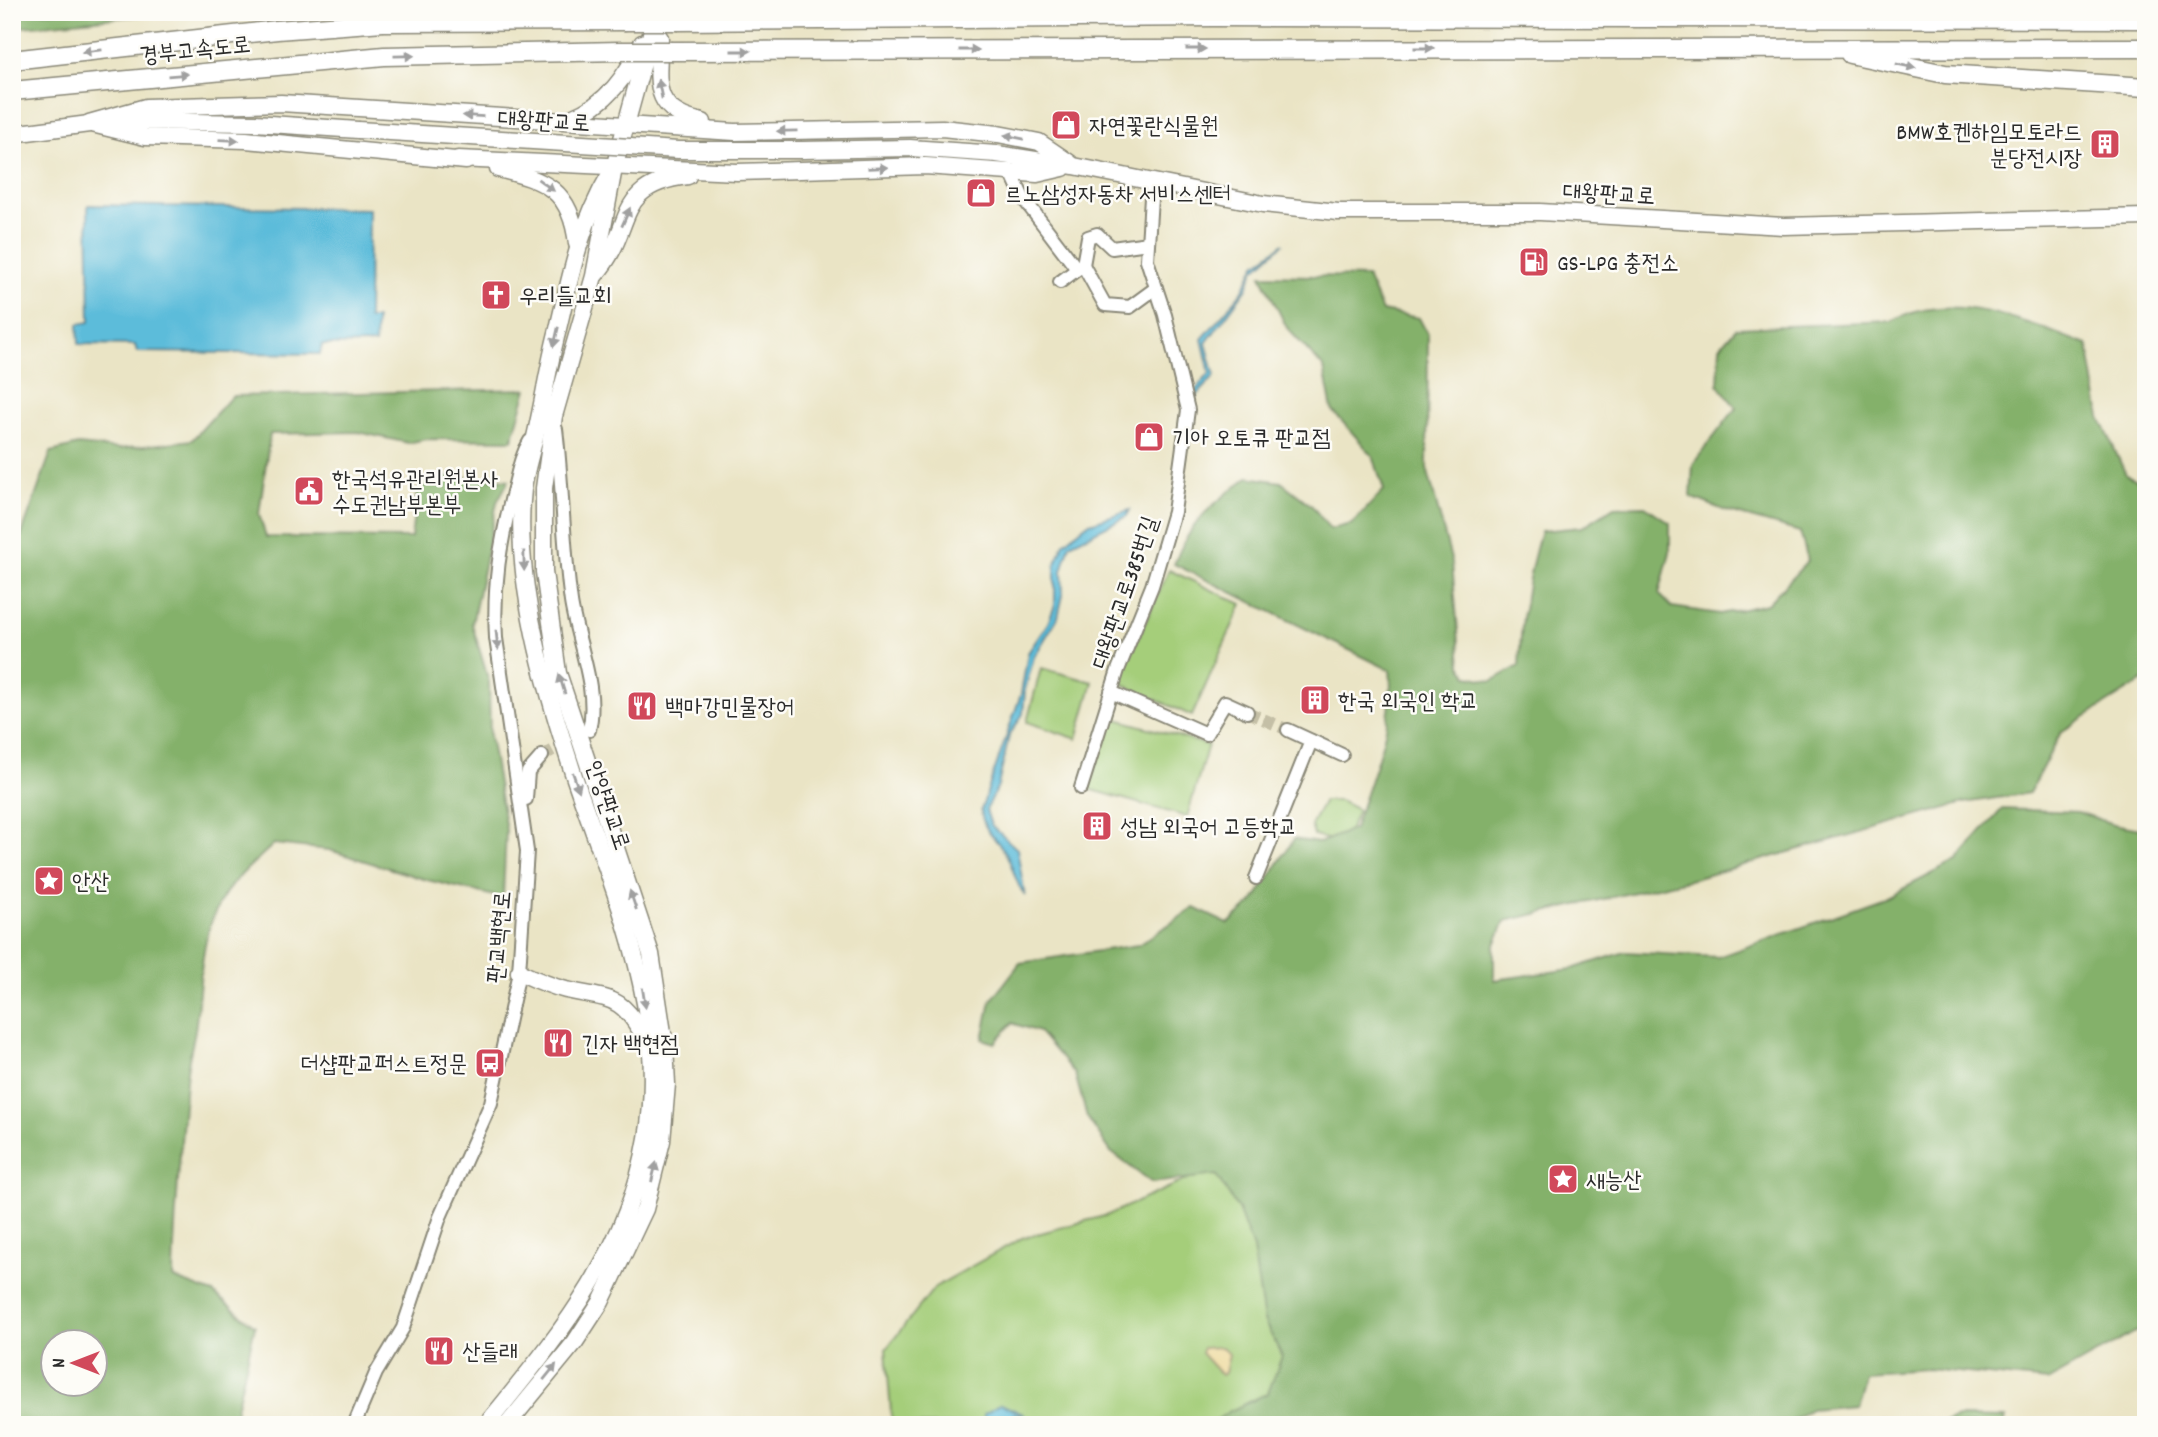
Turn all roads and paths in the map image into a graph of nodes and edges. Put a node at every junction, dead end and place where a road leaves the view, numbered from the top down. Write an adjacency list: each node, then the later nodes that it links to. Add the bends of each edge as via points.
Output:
1 (657, 12): 8 (main road, via 633,62 612,92); 10 (main road, 안양판교로); 11 (main road, one-way to 1, via 691,120 663,103 657,84)
2 (2146, 19): 5 (highway, 경부고속도로, one-way to 5, bridge, via 1199,17 383,22)
3 (1815, 47): 4 (highway, 경부고속도로); 6 (highway, one-way to 6, via 1945,74); 7 (highway, 경부고속도로, one-way to 3, bridge, via 384,56 621,51)
4 (2146, 48)
5 (12, 60)
6 (2146, 87)
7 (12, 91)
8 (566, 120): 9 (main road, 대왕판교로, one-way to 9, via 281,103 146,107); 10 (main road, 대왕판교로)
9 (89, 123): 12 (main road, 대왕판교로); 13 (main road, one-way to 13, via 145,137 246,140); 14 (main road, 대왕판교로, bridge, via 173,120 678,150 943,149)
10 (628, 123): 11 (main road, 대왕판교로); 15 (main road, 안양판교로)
11 (735, 132): 14 (main road, 대왕판교로, one-way to 11, via 1040,142 942,128)
12 (12, 134)
13 (458, 159): 15 (main road, 대왕판교로); 21 (main road, one-way to 21, via 535,178 554,189 575,226)
14 (1074, 166): 17 (main road, 대왕판교로, via 1037,174); 18 (main road, 대왕판교로)
15 (614, 168): 16 (main road, 대왕판교로); 21 (main road, 안양판교로, via 592,204); 23 (main road, 안양판교로)
16 (737, 172): 17 (main road, 대왕판교로, one-way to 17, via 925,166); 23 (main road, one-way to 16, via 612,256 626,213 641,191 684,177)
17 (1011, 172): 22 (street, via 1023,198)
18 (1152, 183): 19 (main road, 대왕판교로, via 1263,204 1338,212 1540,212 1784,226); 20 (street, 대왕판교로385번길)
19 (2146, 217)
20 (1149, 243): 22 (street, via 1112,248 1097,234 1087,237); 25 (street, 대왕판교로385번길, via 1147,260)
21 (577, 247): 27 (main road, 안양판교로, one-way to 27)
22 (1080, 267): 24 (street); 25 (street, via 1105,305 1130,307)
23 (594, 276): 26 (main road, 안양판교로)
24 (1060, 282)
25 (1156, 288): 28 (street, 대왕판교로385번길, via 1188,410 1174,512 1152,586)
26 (554, 415): 30 (street, via 571,604 590,699); 42 (main road, 안양판교로, one-way to 26, via 575,1342 627,1251 645,1209 662,1141 667,1084 651,954 558,673 544,572 544,488)
27 (536, 432): 33 (street, 판교백현로, one-way to 33, via 522,453 496,575 496,638); 39 (main road, 안양판교로, one-way to 39, via 523,489 524,572 544,679 637,957)
28 (1111, 692): 29 (street, via 1206,734 1225,702); 35 (street, 대왕판교로385번길)
29 (1247, 712)
30 (589, 730)
31 (1288, 730): 32 (street)
32 (1311, 741): 34 (street); 37 (street)
33 (513, 748): 36 (street, 판교백현로); 36 (street, via 526,757 542,756 528,772)
34 (1342, 755)
35 (1081, 788)
36 (525, 820): 38 (street, 판교백현로)
37 (1256, 878)
38 (519, 972): 39 (main road, via 566,990 609,997 626,1008); 40 (street, 판교백현로, via 491,1103 440,1217 403,1328 376,1373)
39 (650, 1047): 41 (main road, 안양판교로, via 647,1138 614,1246 589,1293)
40 (354, 1425)
41 (486, 1425)
42 (508, 1425)

